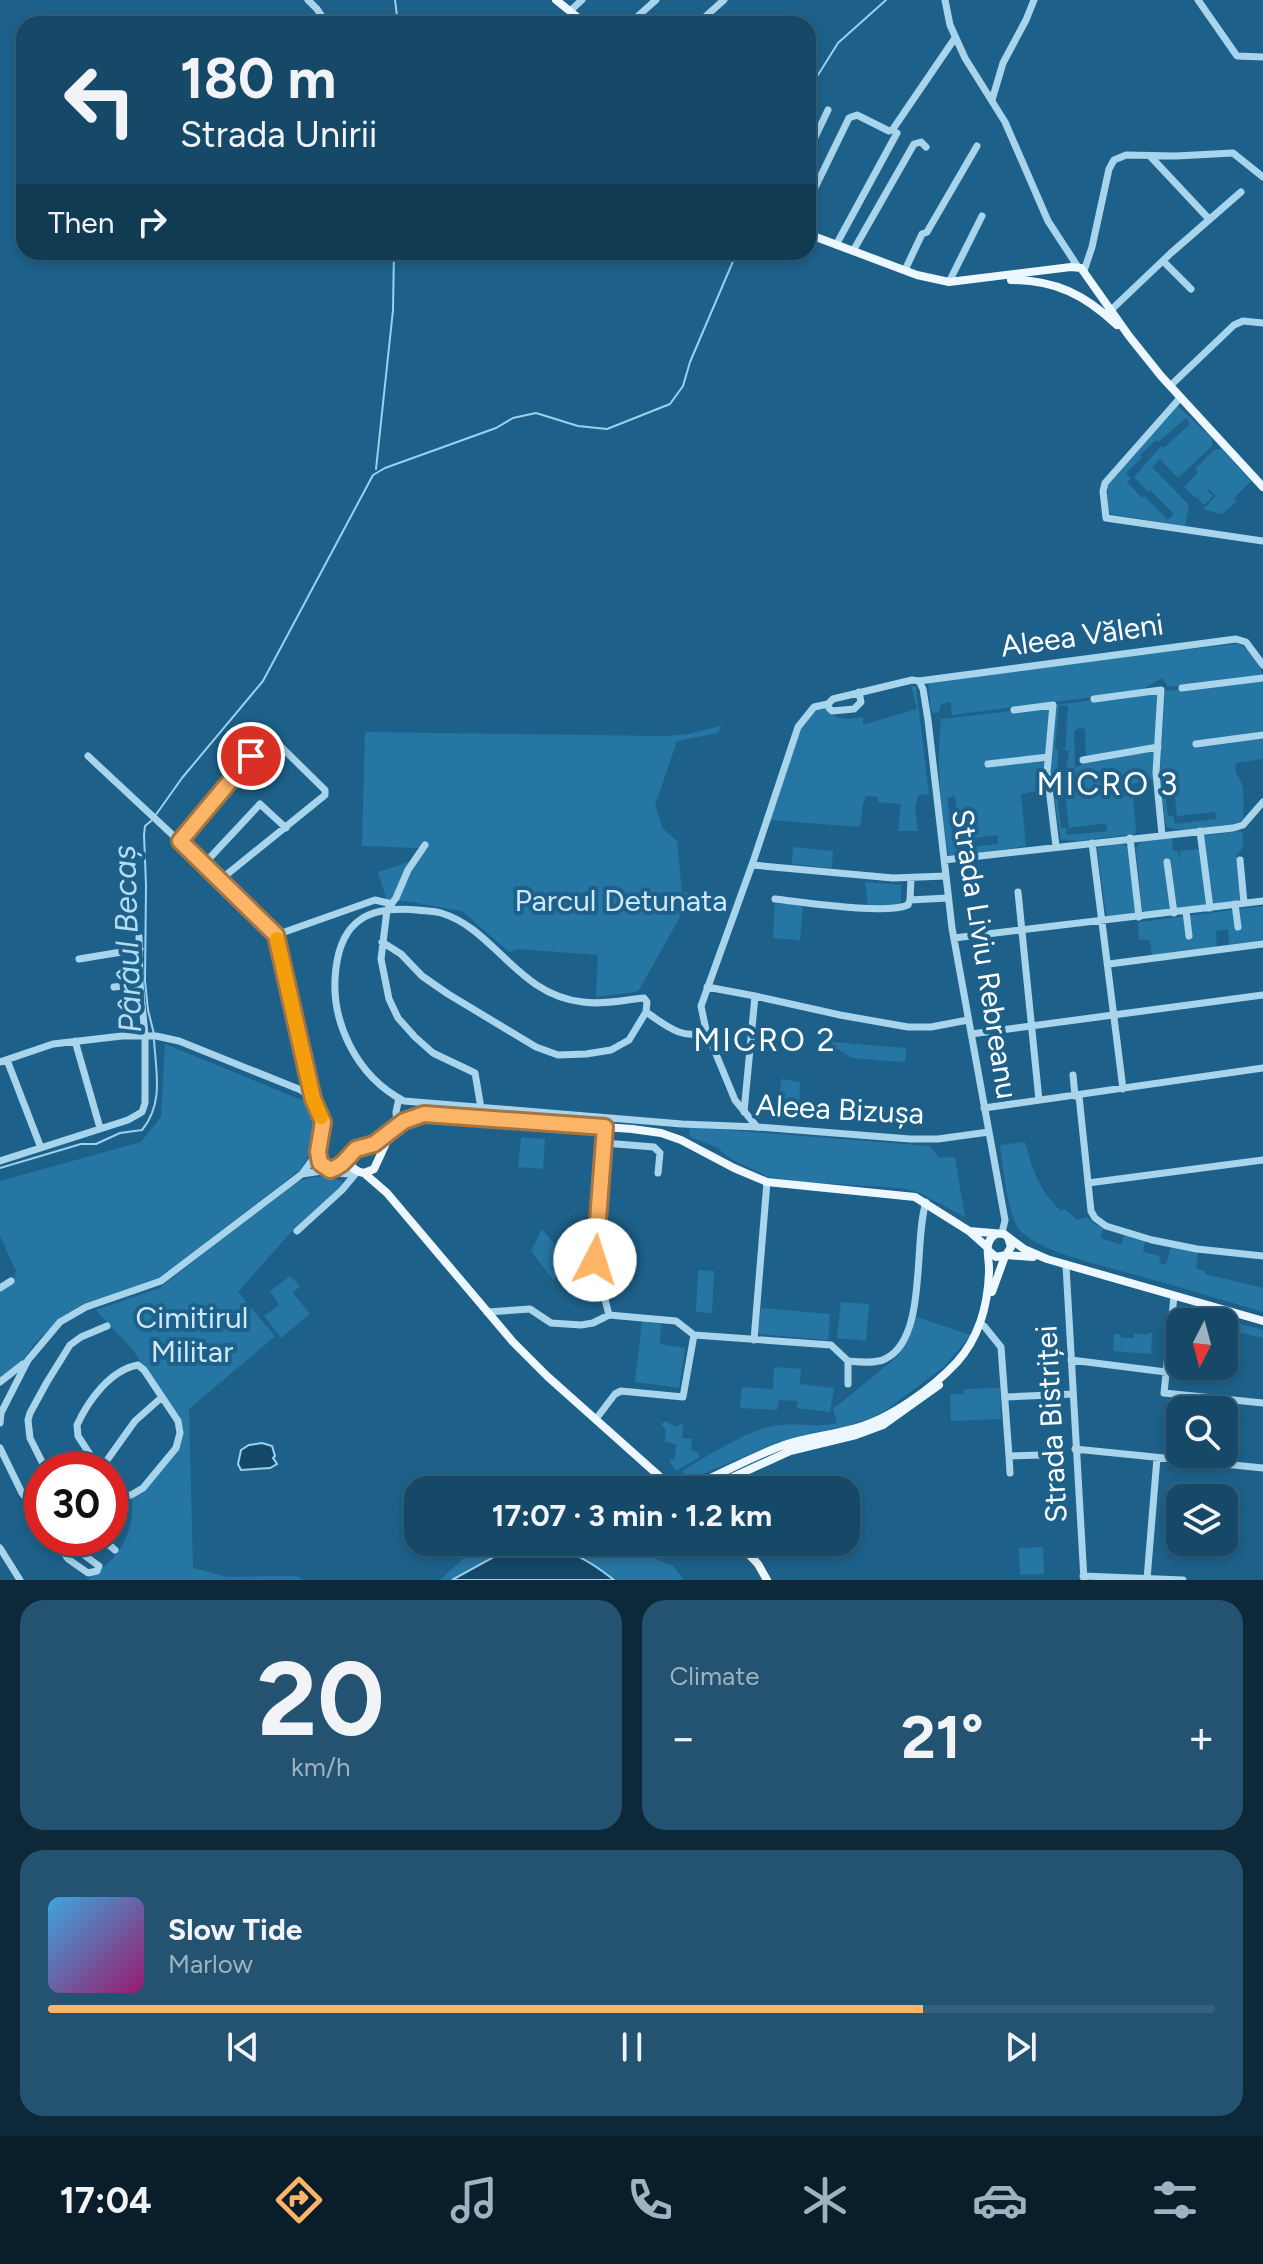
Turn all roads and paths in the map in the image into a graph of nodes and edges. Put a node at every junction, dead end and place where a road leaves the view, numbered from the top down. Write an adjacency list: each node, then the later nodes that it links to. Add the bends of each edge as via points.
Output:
1 (308, 0): 10 (street)
2 (556, 0): 9 (main road)
3 (582, 0): 9 (street)
4 (656, 0): 12 (street)
5 (724, 0): 13 (street)
6 (945, 0): 14 (street)
7 (1034, 0): 16 (street, via 1003,63)
8 (1198, 0): 15 (street, via 1237,56)
9 (570, 11): 11 (main road)
10 (322, 16)
11 (576, 16)
12 (638, 16)
13 (706, 16)
14 (955, 38): 16 (street); 18 (street)
15 (1263, 57)
16 (992, 100): 32 (street, via 1050,226)
17 (828, 110): 19 (street)
18 (895, 131): 24 (street, via 857,115 849,118); 29 (street)
19 (816, 135)
20 (977, 146): 33 (street)
21 (926, 147): 30 (street, via 914,144)
22 (1150, 156): 23 (street, via 1233,153); 27 (street); 32 (street, via 1113,161)
23 (1261, 173)
24 (816, 186)
25 (1241, 192): 27 (street)
26 (982, 216): 35 (street)
27 (1209, 219): 31 (street)
28 (816, 237): 29 (main road)
29 (836, 245): 30 (main road)
30 (853, 251): 33 (main road)
31 (1163, 261): 36 (street); 37 (street)
32 (1081, 269): 34 (main road); 37 (main road)
33 (905, 270): 35 (main road)
34 (976, 280): 35 (main road); 39 (main road, via 1024,281 1065,290 1092,303)
35 (949, 282)
36 (1191, 289)
37 (1111, 310): 39 (main road)
38 (1263, 323): 40 (street, via 1234,325)
39 (1129, 336): 40 (main road)
40 (1170, 386): 41 (main road)
41 (1180, 398): 42 (main road); 43 (street, via 1105,483 1106,518)
42 (1263, 487)
43 (1263, 541)
44 (1263, 665): 46 (street, Aleea Văleni, via 1244,640 1236,639)
45 (1263, 678): 47 (street)
46 (919, 681): 48 (street, Aleea Văleni); 68 (street, Strada Liviu Rebreanu)
47 (1182, 688)
48 (859, 692): 50 (street, Aleea Văleni); 50 (street, via 861,702 854,709 832,711)
49 (1094, 699): 54 (street, via 1161,690)
50 (828, 704): 72 (street, Aleea Văleni, via 814,707 800,724)
51 (1014, 710): 56 (street, via 1053,705)
52 (1263, 735): 53 (street)
53 (1196, 744)
54 (1158, 747): 57 (street); 62 (street)
55 (88, 756): 64 (street)
56 (1048, 757): 58 (street); 67 (street)
57 (1083, 760)
58 (988, 764)
59 (1263, 802): 61 (street, via 1239,827)
60 (286, 828): 64 (street, via 325,790 269,735); 71 (street, via 260,804); 75 (street)
61 (1200, 833): 62 (street); 83 (street)
62 (1162, 835): 63 (street)
63 (1130, 838): 65 (street); 86 (street)
64 (180, 841): 71 (street)
65 (1092, 843): 67 (street); 87 (street)
66 (425, 845): 82 (street)
67 (1056, 846): 68 (street)
68 (944, 860): 73 (street, Strada Liviu Rebreanu)
69 (1240, 860): 81 (street)
70 (1167, 862): 85 (street)
71 (204, 864): 75 (street)
72 (752, 865): 74 (street); 101 (street, Aleea Văleni)
73 (946, 876): 74 (street); 77 (street, Strada Liviu Rebreanu)
74 (911, 878): 79 (street)
75 (220, 880): 90 (street)
76 (1018, 892): 89 (street)
77 (948, 898): 79 (street); 93 (street, Strada Liviu Rebreanu)
78 (775, 899): 79 (street, via 872,908 903,907)
79 (910, 900)
80 (1263, 901): 81 (street)
81 (1240, 904): 83 (street); 88 (street)
82 (390, 907): 90 (street, via 375,900); 94 (street); 104 (street, via 441,913 458,921 541,988 585,1003 644,998); 117 (street, via 345,934 334,995 352,1050)
83 (1210, 908): 84 (street)
84 (1186, 911): 85 (street); 91 (street)
85 (1174, 913): 86 (street)
86 (1139, 917): 87 (street)
87 (1102, 922): 89 (street); 98 (street)
88 (1238, 927)
89 (1022, 929): 93 (street); 107 (street)
90 (276, 935): 118 (street)
91 (1189, 936)
92 (139, 937): 96 (street)
93 (954, 938): 106 (street, Strada Liviu Rebreanu)
94 (382, 942): 104 (street, via 448,994 558,1055 611,1050 629,1040); 120 (street, via 389,999 398,1018 433,1053 475,1073)
95 (1263, 944): 98 (street)
96 (140, 949): 97 (street); 99 (street)
97 (79, 959)
98 (1109, 964): 105 (street)
99 (140, 984): 100 (street); 110 (street)
100 (114, 987)
101 (707, 987): 103 (street); 108 (street, Aleea Văleni, via 701,1006)
102 (1263, 995): 105 (street)
103 (755, 996): 106 (street, via 908,1027); 122 (street)
104 (646, 1012): 108 (street, via 676,1032)
105 (1115, 1014): 107 (street); 115 (street)
106 (968, 1020): 109 (street, Strada Liviu Rebreanu)
107 (1032, 1027): 109 (street); 119 (street)
108 (706, 1030): 122 (street)
109 (971, 1034): 121 (street, Strada Liviu Rebreanu)
110 (150, 1035): 111 (street); 118 (street, via 179,1041); 126 (street, via 143,1110)
111 (75, 1041): 112 (street); 126 (street)
112 (4, 1061): 132 (street)
113 (1263, 1068): 115 (street)
114 (1073, 1075): 116 (street)
115 (1123, 1089): 116 (street)
116 (1077, 1096): 119 (street); 143 (street)
117 (399, 1098): 120 (street, Aleea Bizușa); 127 (street)
118 (313, 1099): 133 (street, via 323,1122)
119 (1039, 1100): 121 (street)
120 (481, 1108): 123 (street, Aleea Bizușa)
121 (984, 1108): 128 (street, Strada Liviu Rebreanu)
122 (744, 1112): 125 (street)
123 (687, 1124): 125 (street, Aleea Bizușa); 129 (street)
124 (605, 1127): 127 (main road, via 431,1113); 129 (main road, via 647,1130); 130 (street)
125 (758, 1127): 128 (street, Aleea Bizușa, via 910,1139)
126 (100, 1128): 132 (street)
127 (394, 1129): 131 (main road); 137 (main road)
128 (989, 1132): 148 (street, Strada Liviu Rebreanu, via 1005,1220)
129 (681, 1140): 142 (main road)
130 (604, 1143): 140 (street, via 654,1147 660,1153); 159 (street, via 595,1260)
131 (365, 1147): 134 (main road); 137 (main road, via 374,1152)
132 (41, 1148): 136 (street)
133 (318, 1152): 138 (street, via 320,1163); 141 (street)
134 (350, 1158): 138 (street); 139 (main road)
135 (1263, 1160): 143 (street)
136 (0, 1161)
137 (376, 1163): 139 (main road, via 372,1170); 144 (main road)
138 (330, 1170): 139 (street); 141 (street)
139 (360, 1172): 144 (main road); 146 (street)
140 (658, 1173)
141 (302, 1174): 165 (street, via 161,1281 66,1318)
142 (767, 1182): 145 (main road, via 897,1194); 164 (street)
143 (1088, 1183): 151 (street, via 1093,1215 1106,1226 1170,1244)
144 (386, 1193): 158 (main road)
145 (926, 1202): 147 (main road); 167 (street, via 911,1323 896,1352 883,1361)
146 (297, 1231)
147 (969, 1231): 148 (main road); 149 (main road)
148 (1002, 1235): 149 (main road, via 990,1238); 150 (main road, via 1011,1246); 152 (main road)
149 (988, 1249): 150 (main road, via 995,1256); 188 (main road, via 988,1286 976,1334 935,1381 870,1424 784,1445)
150 (1006, 1255): 152 (main road); 162 (main road)
151 (1263, 1256)
152 (1047, 1259): 153 (main road)
153 (1066, 1266): 156 (main road); 166 (street, Strada Bistriței)
154 (11, 1281): 155 (street)
155 (0, 1288)
156 (1174, 1296): 157 (street); 160 (main road)
157 (1173, 1308)
158 (487, 1312): 159 (street, via 530,1309 551,1323 581,1325); 175 (main road)
159 (609, 1315): 163 (street, via 676,1321)
160 (1263, 1321)
161 (107, 1326): 179 (street, via 70,1345 30,1413 30,1438)
162 (984, 1326): 173 (street, via 1001,1347); 189 (main road, via 961,1365 893,1419 856,1435 790,1451)
163 (694, 1335): 164 (street); 175 (street, via 683,1397 621,1391)
164 (754, 1340): 167 (street, via 831,1345)
165 (28, 1360): 169 (street); 176 (street)
166 (1071, 1360): 168 (street); 171 (street, Strada Bistriței)
167 (848, 1361): 170 (street)
168 (1166, 1372): 174 (street, via 1164,1393)
169 (0, 1382)
170 (848, 1384)
171 (1073, 1394): 173 (street); 178 (street, Strada Bistriței)
172 (162, 1397): 180 (street, via 138,1365 105,1383 76,1431); 181 (street, via 135,1421); 190 (street, via 181,1426 179,1442 143,1488)
173 (1006, 1397): 183 (street)
174 (1263, 1403)
175 (596, 1419): 187 (main road)
176 (0, 1423)
177 (0, 1448): 191 (street)
178 (1075, 1449): 184 (street); 196 (street, Strada Bistriței)
179 (37, 1452)
180 (89, 1452)
181 (113, 1452)
182 (1041, 1455): 183 (street)
183 (1009, 1456): 186 (street)
184 (1157, 1458): 185 (street); 197 (street)
185 (1263, 1468)
186 (1010, 1473)
187 (658, 1475)
188 (716, 1476)
189 (736, 1476)
190 (128, 1495)
191 (24, 1496)
192 (0, 1548): 198 (street)
193 (66, 1556): 194 (street, via 88,1573 97,1571 99,1566)
194 (85, 1556)
195 (750, 1556): 199 (main road)
196 (1084, 1578): 197 (street)
197 (1147, 1579): 200 (street)
198 (20, 1580)
199 (767, 1580)
200 (1183, 1580)

